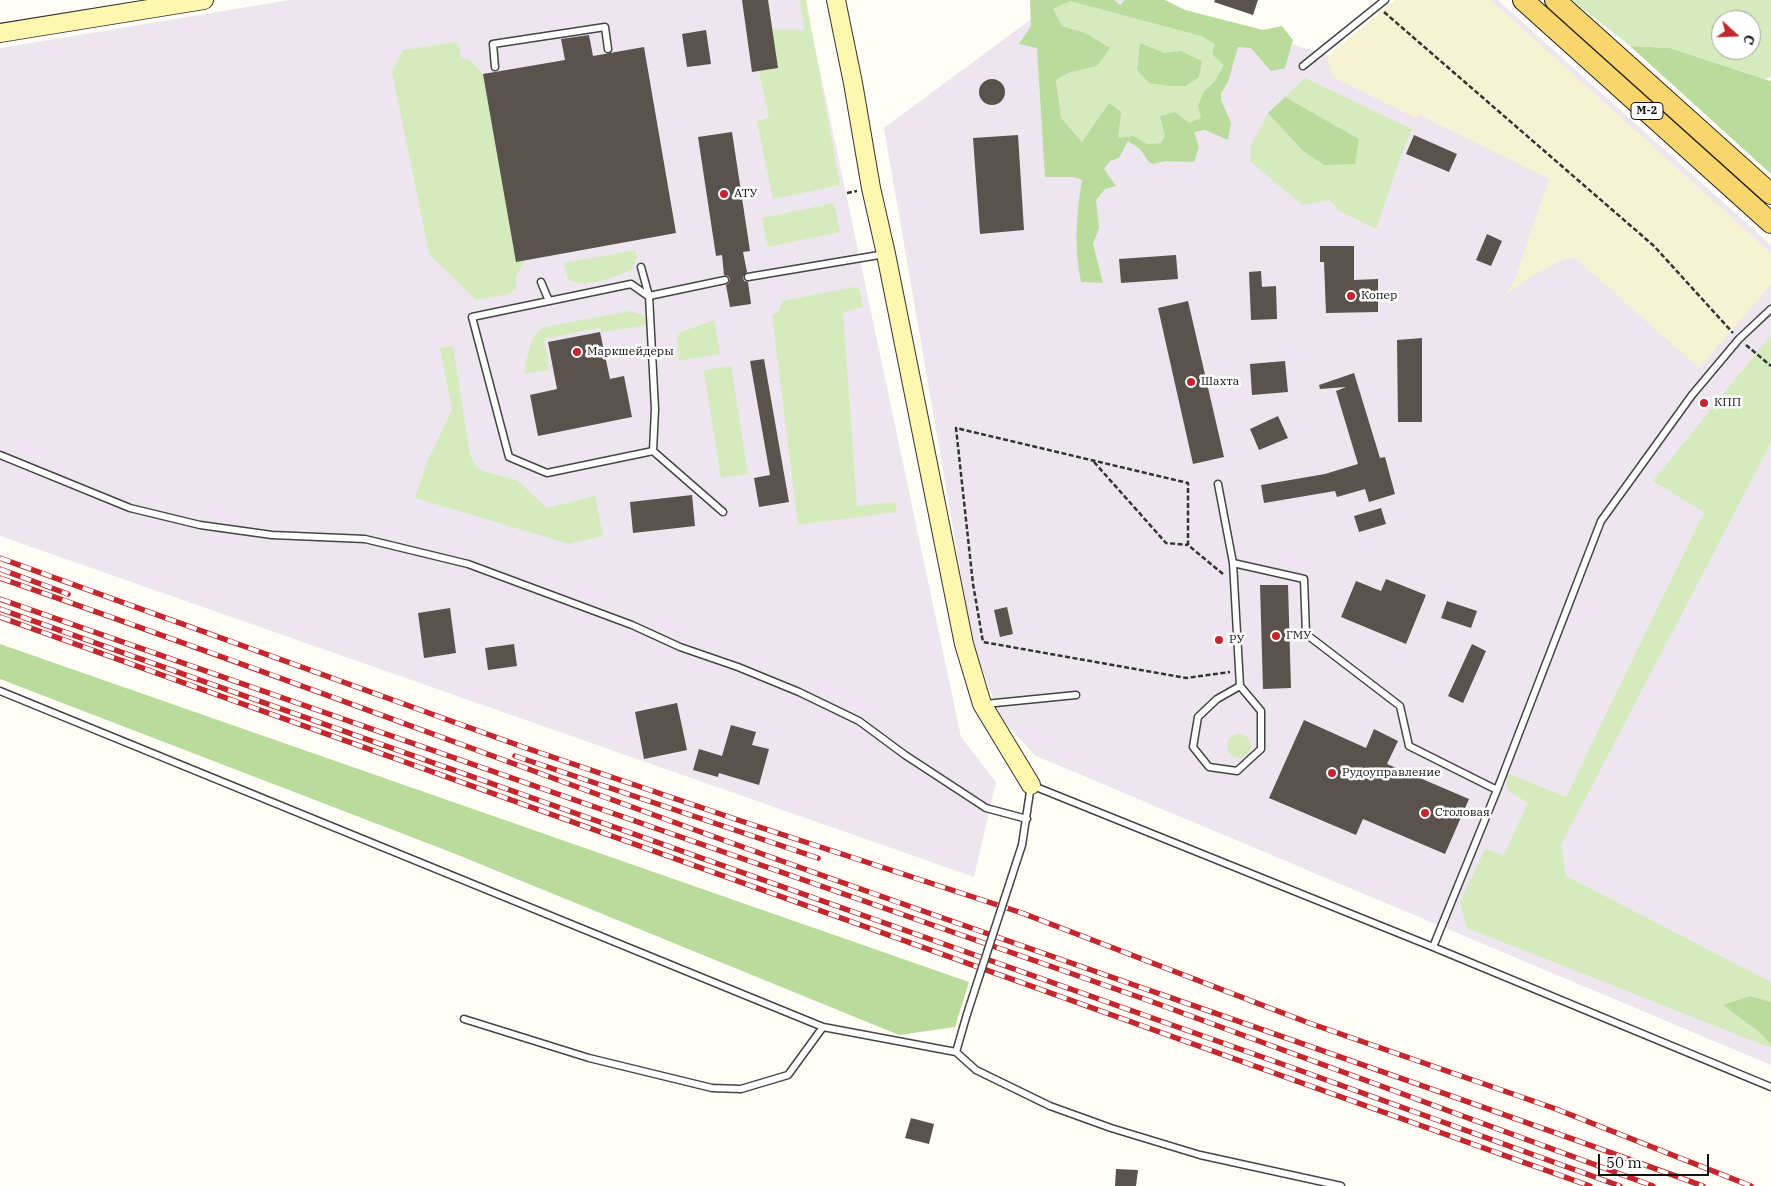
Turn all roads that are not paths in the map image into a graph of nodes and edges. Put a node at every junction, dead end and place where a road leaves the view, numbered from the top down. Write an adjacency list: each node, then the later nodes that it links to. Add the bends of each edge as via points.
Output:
1 (204, 0): 6 (street)
2 (836, 0): 12 (street)
3 (1385, 0): 8 (lane)
4 (1523, 0): 11 (main road, М-2)
5 (1556, 0): 10 (main road, М-2)
6 (0, 33)
7 (608, 49): 9 (lane, via 605,26 493,44)
8 (1303, 66)
9 (495, 67)
10 (1771, 194)
11 (1771, 223)
12 (886, 254): 14 (lane); 28 (street, via 964,644)
13 (642, 267): 17 (lane)
14 (748, 277)
15 (725, 280): 17 (lane)
16 (541, 282): 18 (lane)
17 (649, 296): 18 (lane, via 631,284); 20 (lane, via 655,409)
18 (549, 301): 20 (lane, via 472,317 509,457 547,473)
19 (1771, 309): 30 (lane, via 1739,339 1692,395 1601,521)
20 (653, 451): 23 (lane)
21 (0, 455): 31 (lane, via 130,508 200,525 272,535 365,539 468,564 799,692 858,722 986,808)
22 (1218, 484): 24 (lane)
23 (723, 512)
24 (1233, 563): 25 (lane); 30 (lane, via 1304,579 1306,634 1400,706 1409,746)
25 (1240, 686): 25 (lane, via 1217,699 1198,718 1193,748 1209,767 1237,771 1261,749 1261,711)
26 (0, 691): 34 (lane)
27 (1076, 695): 28 (lane)
28 (982, 704): 29 (street)
29 (1031, 785): 31 (lane); 32 (lane)
30 (1497, 790): 32 (lane)
31 (1027, 819): 35 (lane, bridge, via 1022,846)
32 (1433, 947): 36 (lane)
33 (464, 1019): 34 (lane, via 589,1058 712,1088 741,1089 788,1075)
34 (823, 1027): 35 (lane)
35 (956, 1052): 37 (lane, via 976,1070 1050,1106 1111,1128 1200,1154)
36 (1771, 1087)
37 (1341, 1186)

